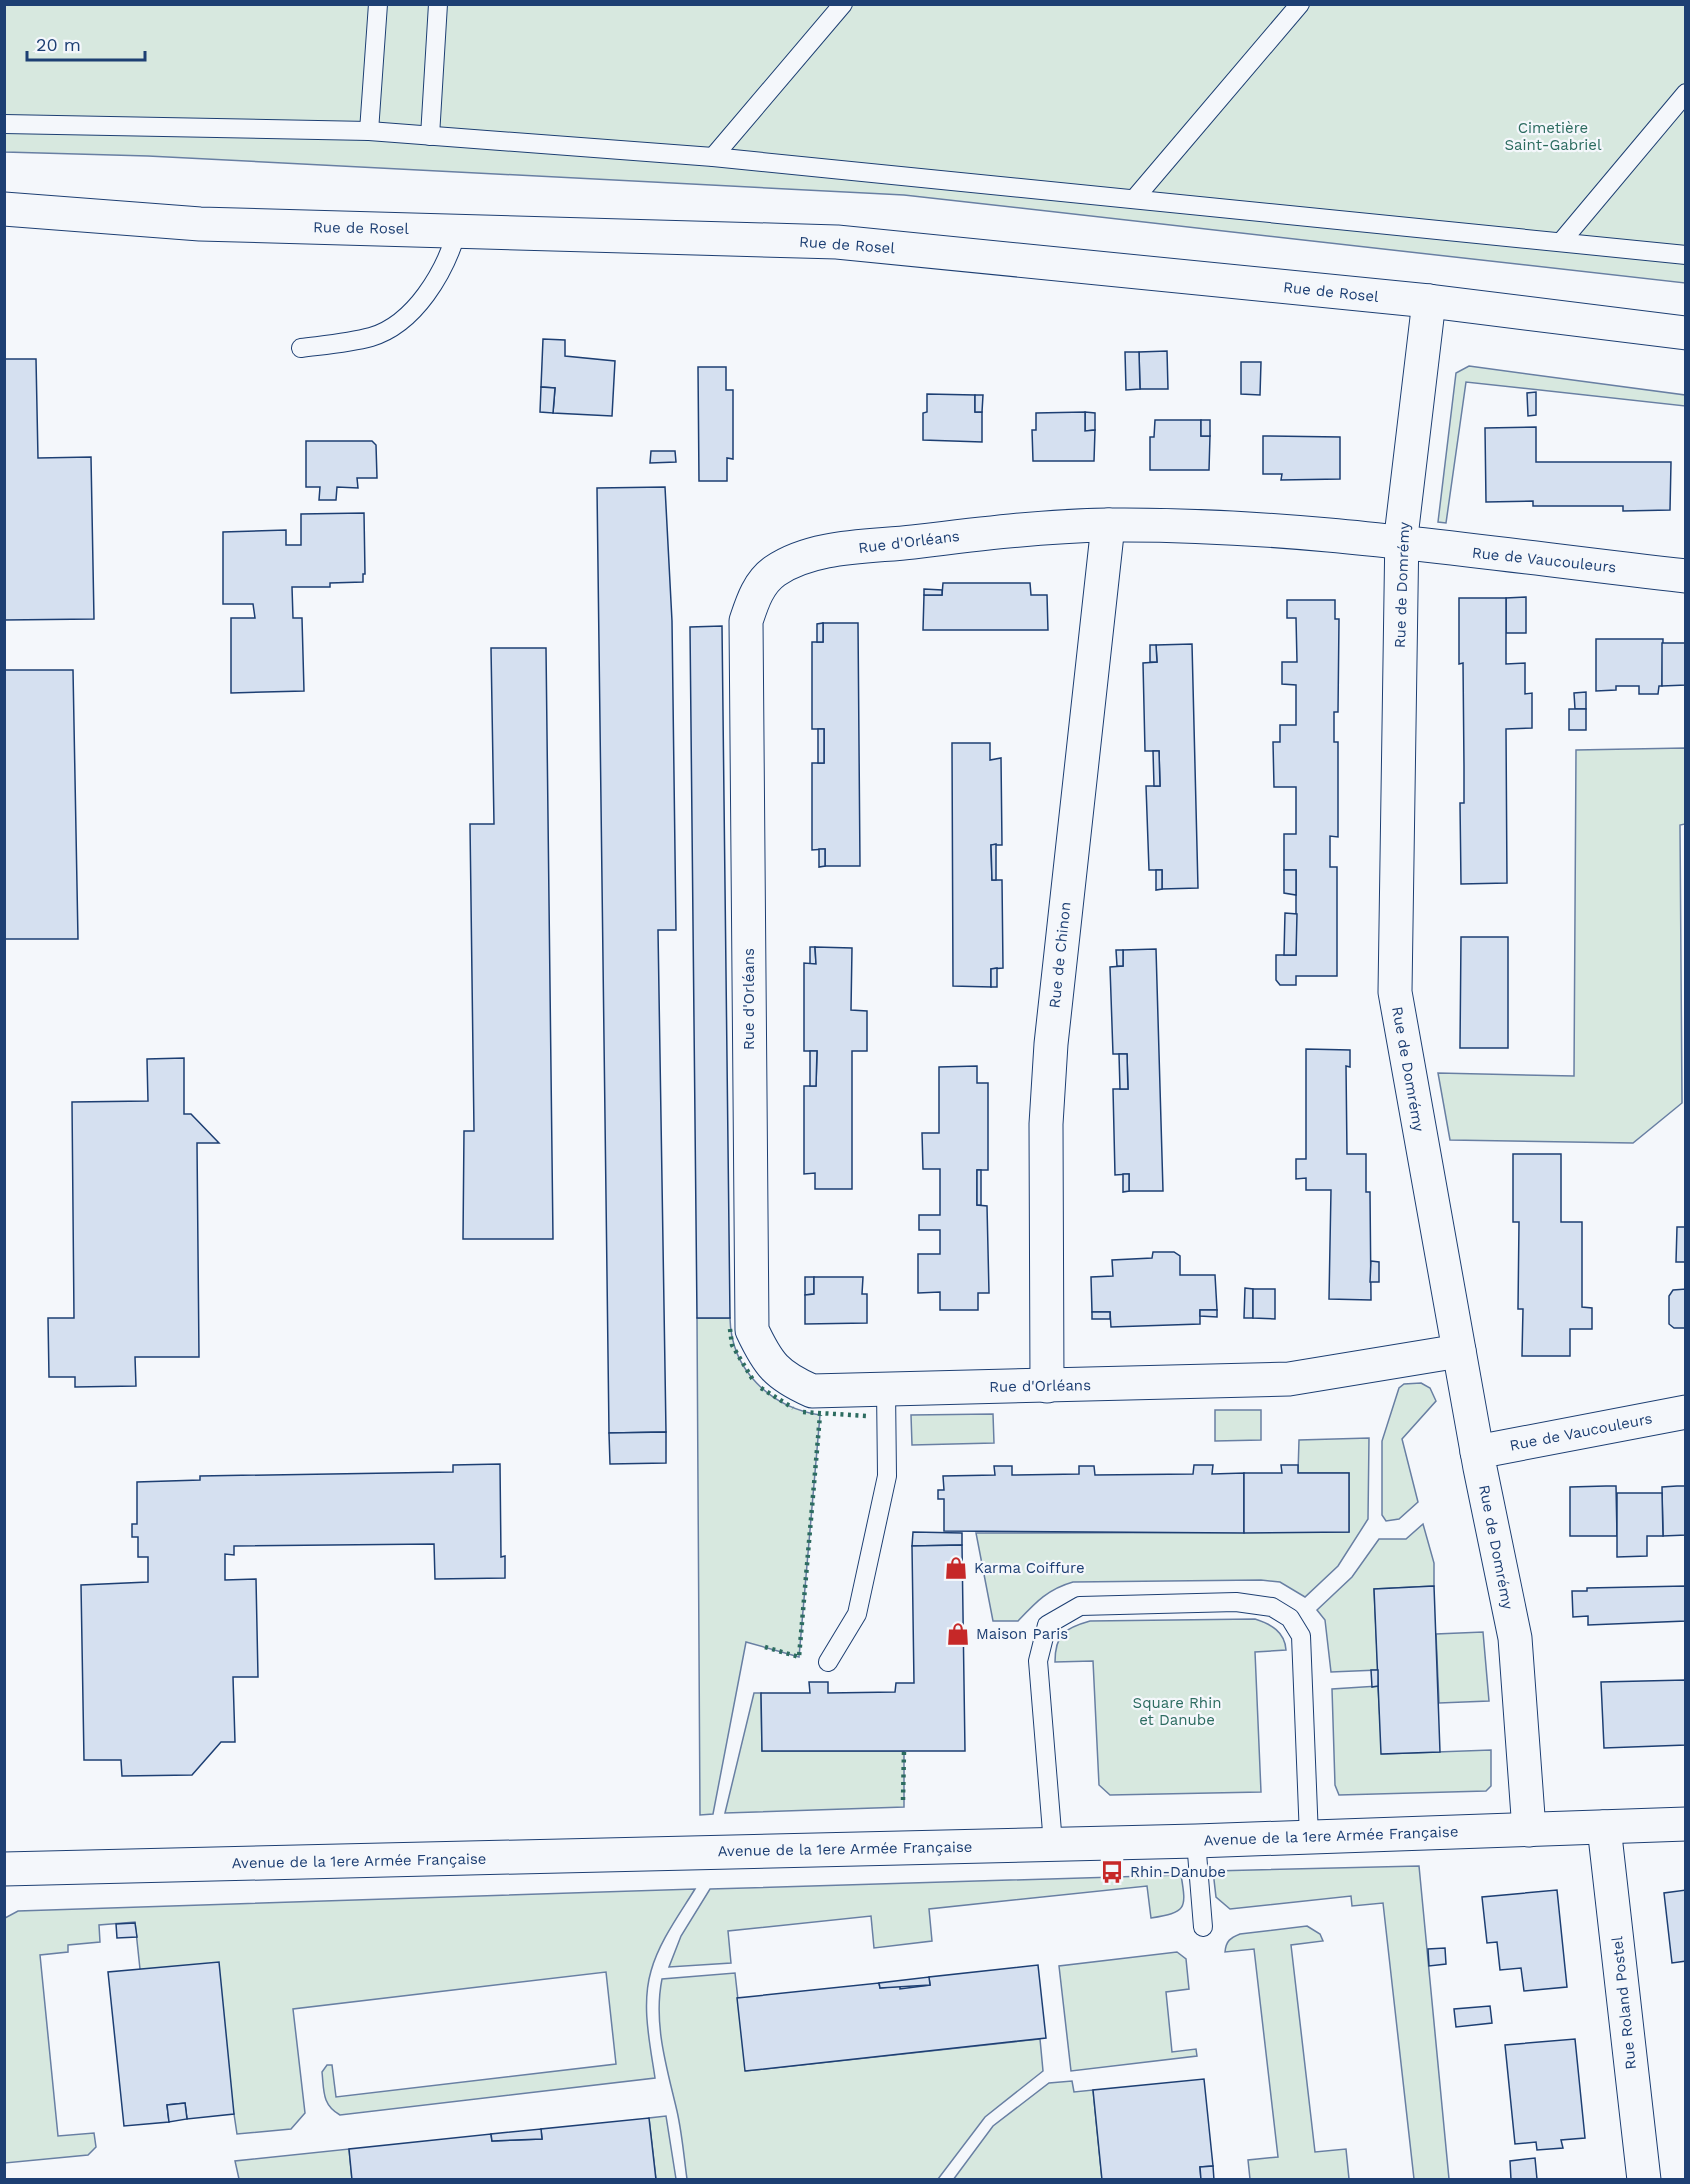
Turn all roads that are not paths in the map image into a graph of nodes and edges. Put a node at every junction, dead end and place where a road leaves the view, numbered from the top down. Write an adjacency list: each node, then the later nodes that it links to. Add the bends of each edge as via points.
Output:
1 (378, 4): 7 (lane)
2 (438, 4): 8 (lane)
3 (843, 4): 9 (lane)
4 (1300, 4): 10 (lane)
5 (1686, 93): 13 (lane)
6 (4, 124): 7 (lane)
7 (369, 131): 8 (lane)
8 (430, 136): 9 (lane)
9 (713, 157): 10 (lane)
10 (1135, 198): 13 (lane)
11 (4, 209): 12 (street, Rue de Rosel, via 200,224)
12 (457, 231): 15 (street, Rue de Rosel, via 837,242); 17 (lane, via 440,274 399,321 373,336)
13 (1561, 242): 14 (lane)
14 (1686, 255)
15 (1429, 302): 16 (street, Rue de Rosel); 19 (street, Rue de Domrémy)
16 (1686, 333)
17 (302, 348)
18 (1108, 525): 19 (street, Rue d'Orléans, via 1255,530); 22 (street, Rue de Chinon, via 1051,1044 1046,1124); 23 (street, Rue d'Orléans, via 1025,529 826,552 792,561 773,572 758,589 746,621 752,1330 767,1361 791,1382 812,1390)
19 (1402, 544): 20 (street, Rue de Vaucouleurs); 21 (street, Rue de Domrémy, via 1395,992)
20 (1686, 576)
21 (1459, 1352): 22 (street, Rue d'Orléans, via 1289,1379); 25 (street, Rue de Domrémy)
22 (1047, 1386): 23 (street, Rue d'Orléans)
23 (886, 1389): 26 (lane, via 887,1476 857,1614)
24 (1686, 1412): 25 (street, Rue de Vaucouleurs)
25 (1477, 1452): 29 (street, Rue de Domrémy, via 1515,1638)
26 (828, 1662)
27 (1686, 1824): 28 (street, Avenue de la 1ere Armée Française)
28 (1604, 1827): 29 (street, Avenue de la 1ere Armée Française); 35 (street, Rue Roland Postel)
29 (1528, 1830): 30 (street, Avenue de la 1ere Armée Française)
30 (1309, 1837): 31 (street, Avenue de la 1ere Armée Française); 32 (lane, via 1301,1636 1290,1618 1272,1607 1236,1602 1080,1606 1047,1625 1038,1661)
31 (1196, 1840): 32 (street, Avenue de la 1ere Armée Française); 34 (lane)
32 (1053, 1844): 33 (street, Avenue de la 1ere Armée Française)
33 (4, 1869)
34 (1203, 1927)
35 (1644, 2180)

